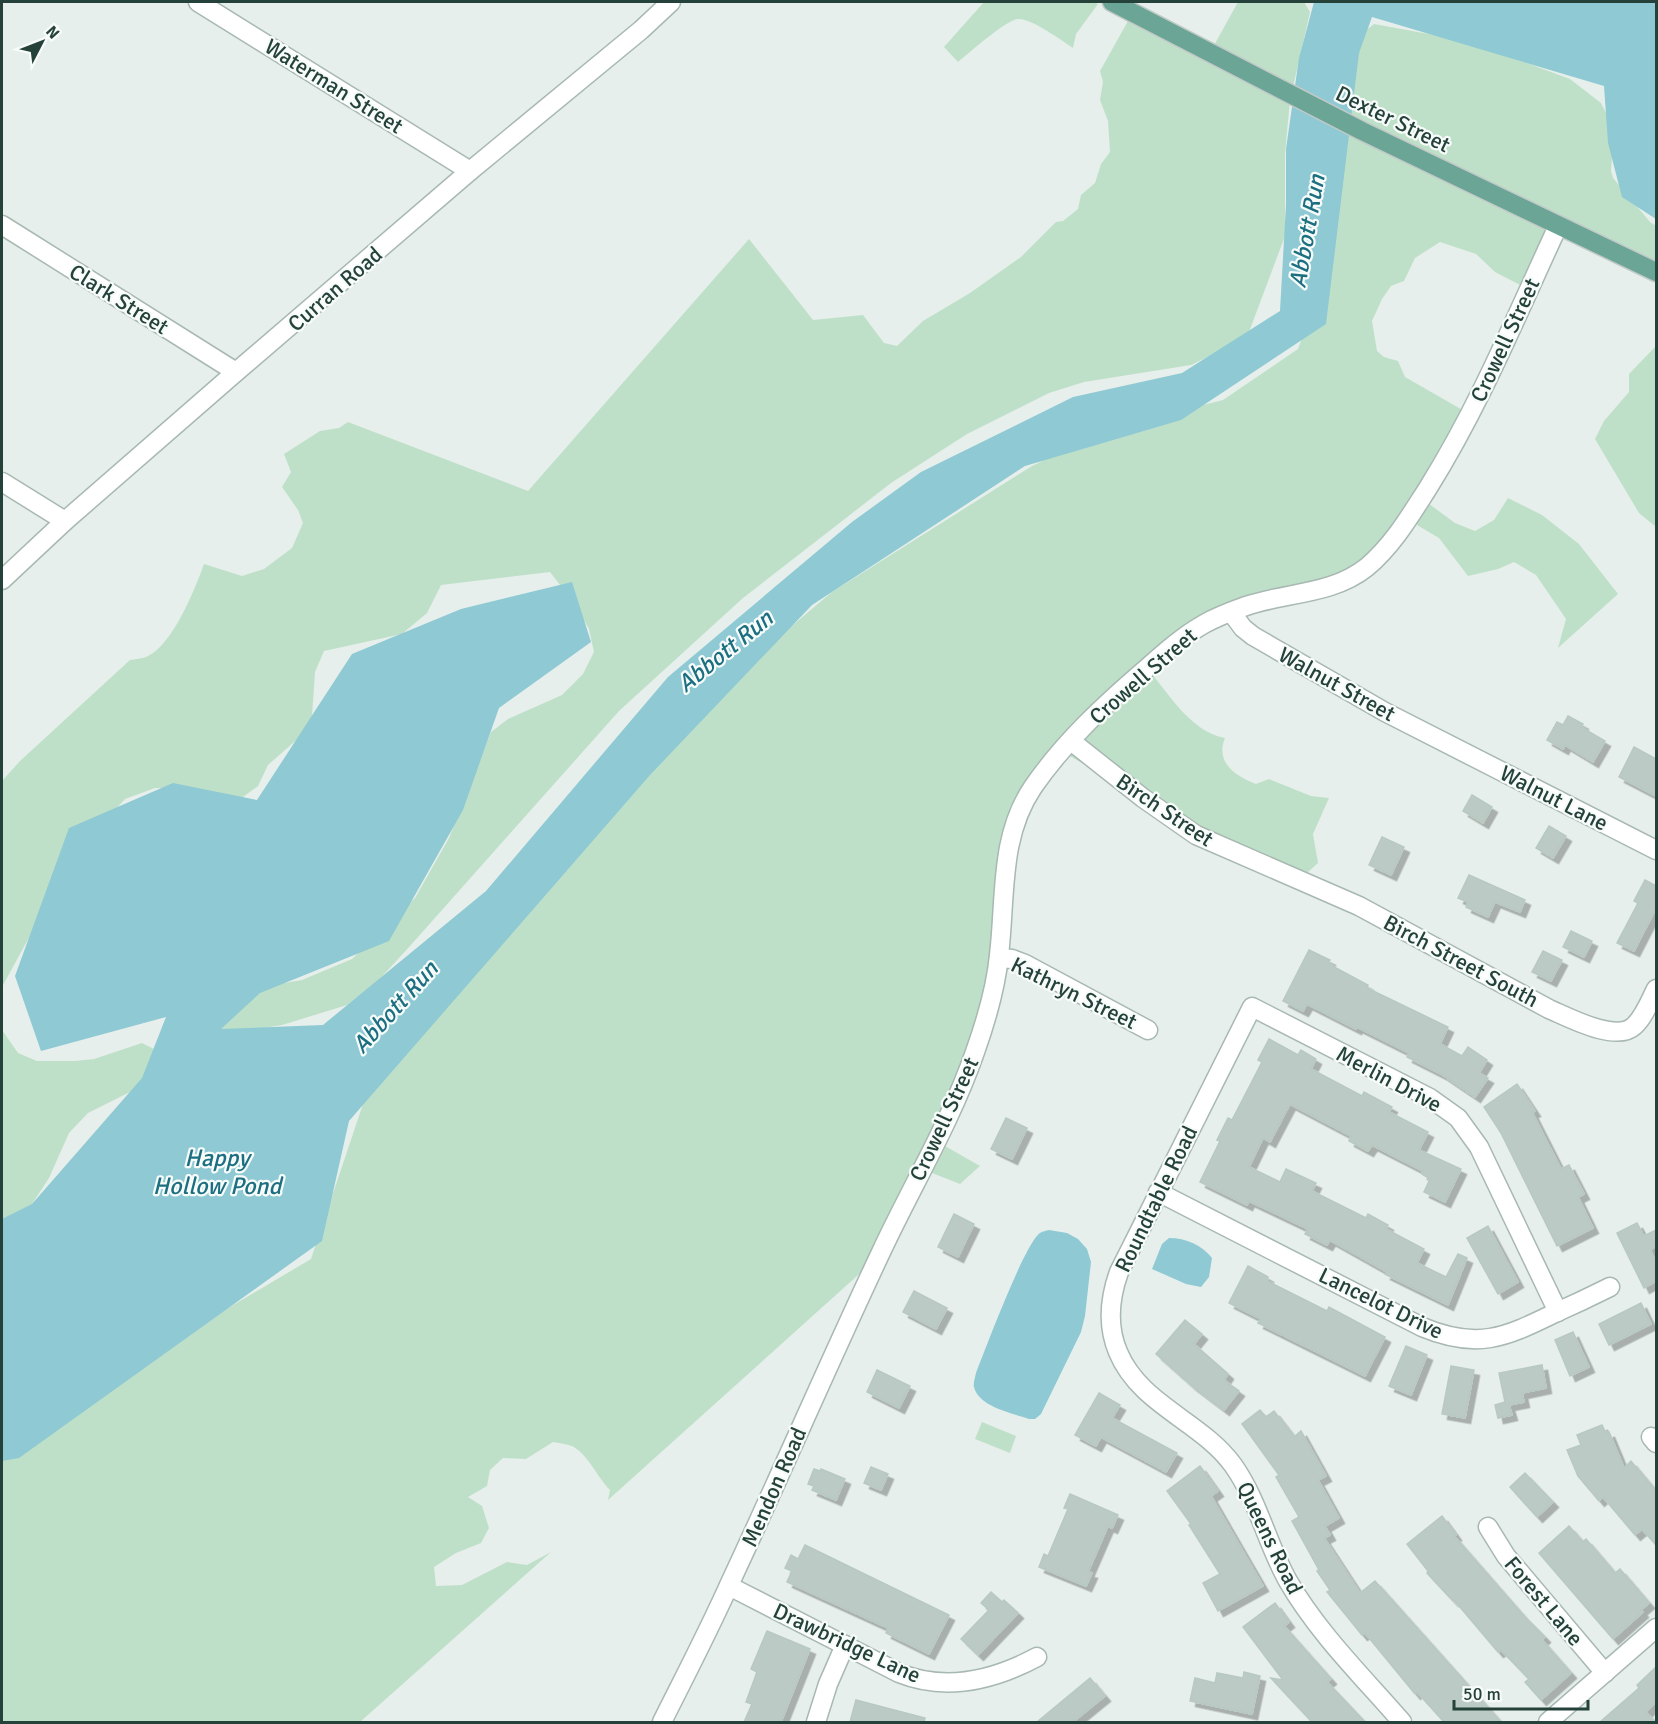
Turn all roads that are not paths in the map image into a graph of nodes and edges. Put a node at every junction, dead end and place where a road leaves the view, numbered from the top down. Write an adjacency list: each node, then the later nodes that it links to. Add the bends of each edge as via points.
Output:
1 (198, 2): 4 (street, Waterman Street)
2 (671, 2): 4 (street, Curran Road)
3 (1112, 2): 6 (main road, Dexter Street, via 1362,131)
4 (470, 171): 8 (street, Curran Road)
5 (2, 225): 8 (street, Clark Street)
6 (1558, 226): 7 (main road, Dexter Street); 12 (street, Crowell Street, via 1462,430 1413,511 1385,548 1353,577 1336,585)
7 (1656, 272)
8 (236, 372): 10 (street, Curran Road)
9 (2, 482): 10 (street)
10 (65, 521): 11 (street, Curran Road)
11 (2, 580)
12 (1231, 612): 13 (street, Crowell Street, via 1209,621 1170,648); 14 (street, Walnut Street, via 1254,636)
13 (1071, 741): 16 (street, Birch Street, via 1196,836); 17 (street, Crowell Street, via 1034,787 1013,828)
14 (1450, 746): 15 (street, Walnut Lane)
15 (1656, 850)
16 (1299, 880): 18 (street, Birch Street South, via 1359,906 1549,1009 1607,1031 1633,1027)
17 (999, 958): 20 (street, Kathryn Street, via 1025,964); 22 (street, Crowell Street, via 984,1024 967,1074)
18 (1656, 989)
19 (1252, 1007): 21 (street, Roundtable Road); 24 (street, Merlin Drive, via 1430,1098 1458,1118 1479,1147)
20 (1148, 1030)
21 (1158, 1192): 24 (street, Lancelot Drive, via 1422,1327 1451,1338 1497,1338); 25 (street, Roundtable Road, via 1119,1272 1112,1304 1117,1352)
22 (882, 1249): 27 (street, Mendon Road)
23 (1610, 1287): 24 (street, Lancelot Drive)
24 (1558, 1312)
25 (1148, 1394): 34 (street, Queens Road, via 1212,1440 1233,1465 1277,1561 1303,1605)
26 (1488, 1527): 31 (street, Forest Lane, via 1506,1556)
27 (729, 1586): 29 (street, Drawbridge Lane); 32 (street, Mendon Road)
28 (1656, 1628): 31 (street)
29 (845, 1645): 30 (street, Drawbridge Lane, via 899,1673 933,1683 995,1674); 33 (street)
30 (1037, 1657)
31 (1605, 1673): 35 (street)
32 (662, 1722)
33 (816, 1722)
34 (1402, 1722)
35 (1548, 1722)

